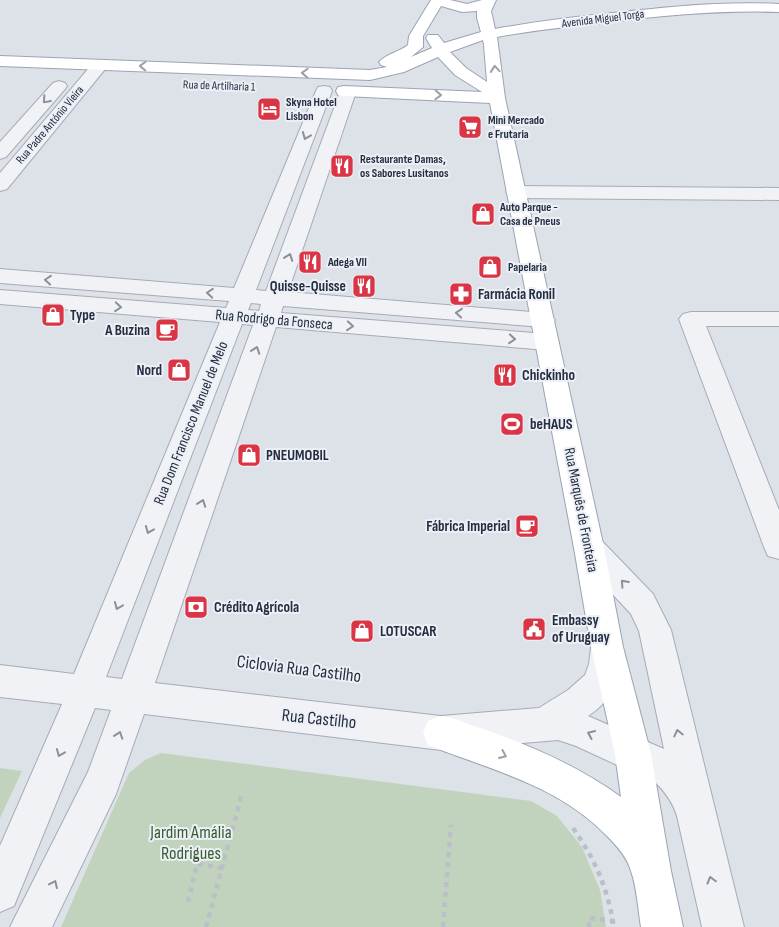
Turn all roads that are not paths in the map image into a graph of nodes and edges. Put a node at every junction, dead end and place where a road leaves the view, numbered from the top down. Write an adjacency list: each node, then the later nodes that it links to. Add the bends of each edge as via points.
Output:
1 (488, 2): 3 (main road, via 464,9 449,6); 6 (main road, Rua Marquês de Fronteira)
2 (779, 8): 6 (main road, Avenida Miguel Torga, via 710,6 522,29)
3 (442, 11): 5 (main road); 6 (main road)
4 (779, 15): 6 (main road, Avenida Miguel Torga, via 726,13 677,18 530,36)
5 (424, 21): 7 (main road); 15 (main road, Rua de Artilharia 1, via 416,36 415,47)
6 (480, 46): 7 (main road, Rua de Artilharia 1); 10 (main road); 18 (main road, Rua Marquês de Fronteira, one-way to 6)
7 (441, 52): 10 (main road); 15 (main road, Rua de Artilharia 1)
8 (0, 61): 9 (main road, Rua de Artilharia 1)
9 (78, 64): 11 (main road, Rua de Artilharia 1); 13 (street, Rua Padre António Vieira)
10 (447, 67): 18 (main road)
11 (97, 76): 13 (main road, Rua de Artilharia 1); 15 (main road, Rua de Artilharia 1, one-way to 11); 20 (street, Rua Padre António Vieira)
12 (45, 79): 13 (main road, Rua de Artilharia 1)
13 (64, 80): 19 (street, Rua Padre António Vieira, one-way to 19)
14 (418, 80): 17 (main road)
15 (351, 83): 16 (main road, Rua de Artilharia 1); 17 (main road, Rua de Artilharia 1); 26 (street, one-way to 15)
16 (314, 90): 25 (street, Rua Dom Francisco Manuel de Melo, one-way to 25)
17 (372, 93): 18 (main road, Rua de Artilharia 1, one-way to 18)
18 (497, 96): 21 (main road, Rua Marquês de Fronteira)
19 (0, 152)
20 (0, 184)
21 (516, 192): 22 (street); 28 (main road, Rua Marquês de Fronteira)
22 (779, 194)
23 (0, 276): 25 (street, Rua Rodrigo da Fonseca, one-way to 23)
24 (0, 297): 25 (street, Rua Rodrigo da Fonseca, one-way to 25)
25 (238, 306): 26 (street, Rua Rodrigo da Fonseca); 31 (street, Rua Dom Francisco Manuel de Melo, one-way to 31)
26 (271, 309): 28 (street, Rua Rodrigo da Fonseca); 32 (street, one-way to 26)
27 (779, 319): 29 (street, via 691,319)
28 (545, 331): 30 (main road, Rua Marquês de Fronteira)
29 (779, 546)
30 (589, 548): 33 (main road, Rua Marquês de Fronteira); 40 (street, one-way to 30, via 655,630 642,604)
31 (136, 561): 32 (street, via 138,569 152,578 172,573); 35 (street, Rua Dom Francisco Manuel de Melo, one-way to 35)
32 (180, 566): 36 (street)
33 (607, 647): 37 (street, via 605,671 598,687 582,701); 39 (main road, Rua Marquês de Fronteira)
34 (0, 681): 35 (street, Rua Castilho)
35 (84, 692): 36 (street, Rua Castilho); 42 (street, Rua Dom Francisco Manuel de Melo, one-way to 42)
36 (132, 698): 38 (street, Rua Castilho); 43 (street, one-way to 36, via 102,781)
37 (546, 722): 38 (street, Rua Castilho); 39 (street, Rua Castilho, one-way to 37, via 570,725)
38 (441, 732): 41 (main road, one-way to 41, via 551,775 595,800 611,812 634,838)
39 (633, 754): 40 (street, Rua Castilho, via 669,770 688,793); 41 (main road, Rua Marquês de Fronteira)
40 (696, 815): 45 (street, one-way to 40)
41 (651, 871): 44 (main road, Rua Marquês de Fronteira)
42 (0, 892)
43 (32, 927)
44 (662, 927)
45 (723, 927)

